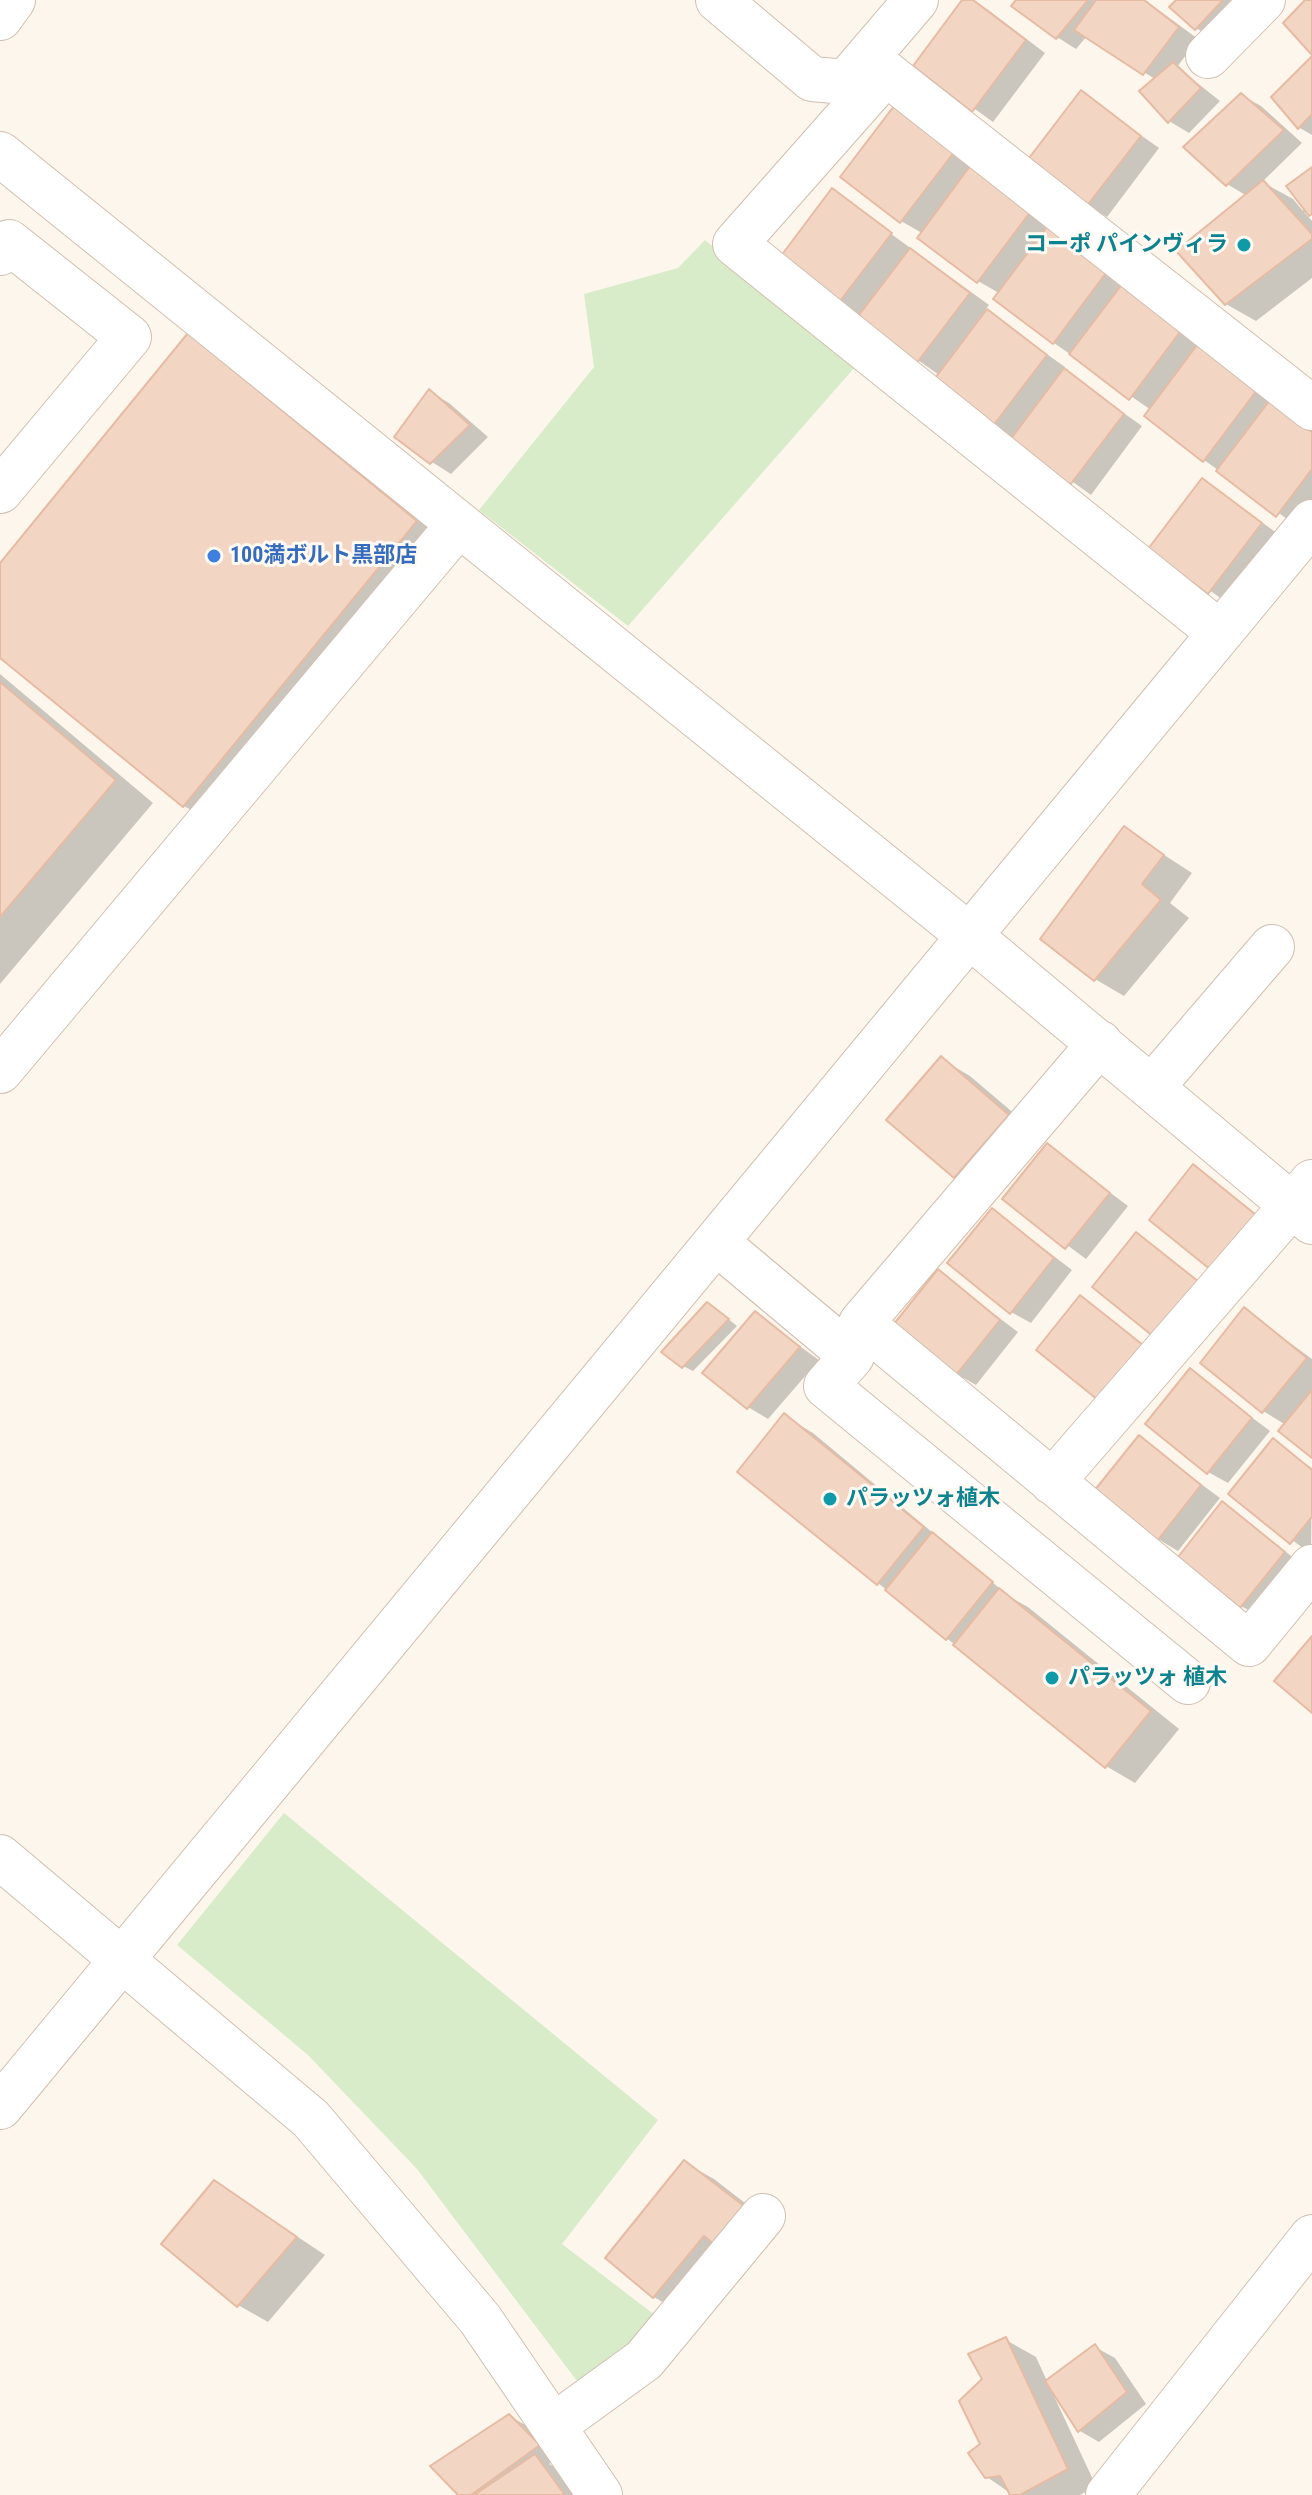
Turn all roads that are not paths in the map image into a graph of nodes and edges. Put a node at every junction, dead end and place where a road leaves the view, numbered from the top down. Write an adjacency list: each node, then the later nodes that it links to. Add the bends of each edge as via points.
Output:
1 (13, 0): 5 (street)
2 (718, 0): 7 (street, via 812,79 846,82)
3 (916, 0): 7 (street)
4 (1263, 0): 6 (street)
5 (0, 18)
6 (1208, 56)
7 (877, 66): 10 (street); 14 (street, via 735,244)
8 (0, 154): 13 (street)
9 (0, 253): 11 (street, via 9,242 129,337)
10 (1312, 408)
11 (0, 491)
12 (1312, 522): 14 (street)
13 (459, 524): 15 (street); 18 (street)
14 (1220, 633): 15 (street)
15 (971, 937): 17 (street); 21 (street)
16 (1272, 947): 19 (street)
17 (1100, 1043): 19 (street); 22 (street, via 861,1323)
18 (0, 1071)
19 (1152, 1087): 20 (street)
20 (1305, 1203): 22 (street)
21 (717, 1243): 24 (street, via 852,1356 826,1386); 26 (street)
22 (1052, 1482): 23 (street, via 1249,1644)
23 (1310, 1573)
24 (1188, 1682)
25 (0, 1857): 26 (street)
26 (122, 1957): 27 (street); 30 (street, via 311,2119 480,2319)
27 (0, 2107)
28 (763, 2216): 30 (street, via 644,2360)
29 (1312, 2237): 32 (street)
30 (553, 2426): 31 (street)
31 (600, 2495)
32 (1108, 2495)

